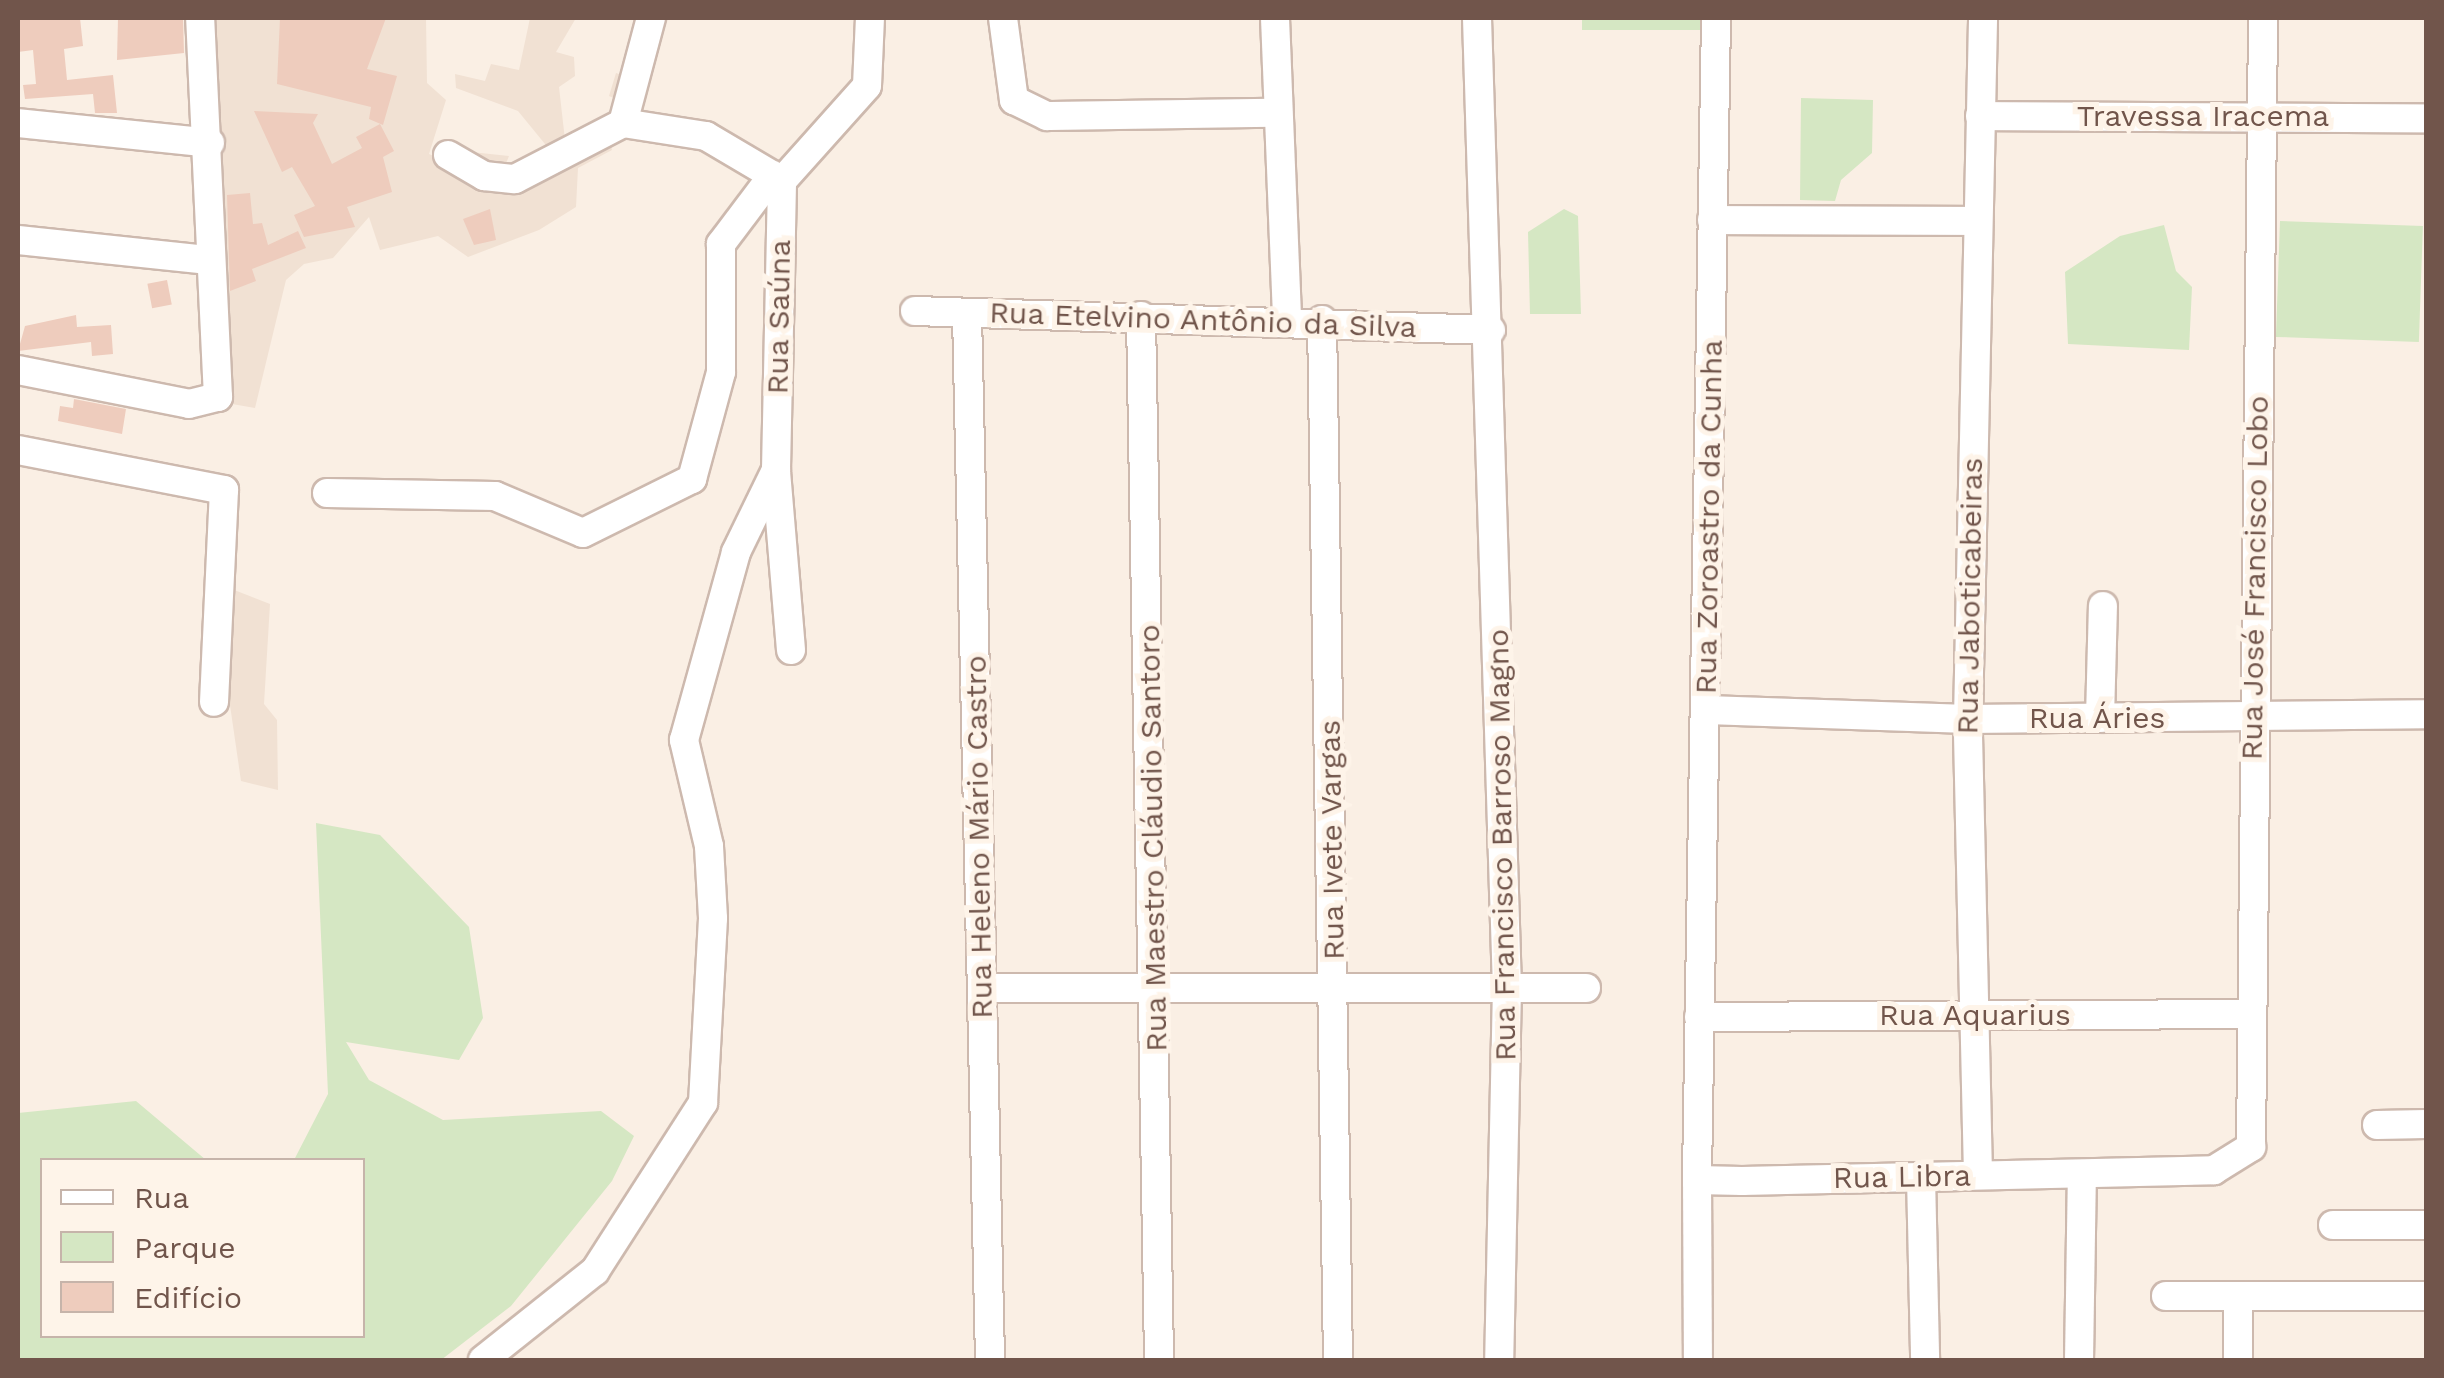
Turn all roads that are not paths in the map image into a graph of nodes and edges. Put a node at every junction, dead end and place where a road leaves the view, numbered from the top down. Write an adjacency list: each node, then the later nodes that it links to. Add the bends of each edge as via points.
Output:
1 (651, 18): 15 (street)
2 (870, 18): 18 (street, via 868,86)
3 (1003, 18): 10 (street, via 1014,100 1047,116)
4 (1275, 18): 10 (street)
5 (1477, 18): 28 (street, Rua Francisco Barroso Magno)
6 (1716, 18): 19 (street, Rua Zoroastro da Cunha)
7 (1983, 18): 12 (street, Rua Jaboticabeiras)
8 (2263, 18): 11 (street, Rua José Francisco Lobo)
9 (200, 19): 16 (street)
10 (1276, 113): 26 (street)
11 (2263, 114): 12 (street, Travessa Iracema); 13 (street, Travessa Iracema); 38 (street, Rua José Francisco Lobo)
12 (1980, 116): 20 (street, Rua Jaboticabeiras)
13 (2426, 118)
14 (18, 122): 16 (street)
15 (623, 123): 17 (street, via 516,179 484,176); 18 (street, via 706,136)
16 (210, 142): 22 (street)
17 (448, 155)
18 (777, 178): 31 (street, Rua Saúna); 32 (street, via 722,244 721,372 692,479 583,534 495,496)
19 (1712, 220): 20 (street); 36 (street, Rua Zoroastro da Cunha)
20 (1977, 221): 40 (street, Rua Jaboticabeiras)
21 (18, 240): 22 (street)
22 (208, 260): 29 (street, via 222,374 213,404)
23 (915, 312): 24 (street, Rua Etelvino Antônio da Silva)
24 (967, 314): 25 (street, Rua Etelvino Antônio da Silva); 43 (street, Rua Heleno Mário Castro)
25 (1141, 316): 26 (street, Rua Etelvino Antônio da Silva); 42 (street, Rua Maestro Cláudio Santoro)
26 (1286, 319): 27 (street, Rua Etelvino Antônio da Silva)
27 (1322, 320): 28 (street, Rua Etelvino Antônio da Silva); 41 (street, Rua Ivete Vargas)
28 (1491, 330): 44 (street, Rua Francisco Barroso Magno)
29 (18, 370)
30 (18, 450): 35 (street, via 197,478 224,490)
31 (776, 470): 34 (street, Rua Saúna); 61 (street, via 736,552 684,740 709,846 714,918 703,1103 595,1271)
32 (327, 493)
33 (2102, 606): 39 (street)
34 (792, 650)
35 (214, 702)
36 (1707, 710): 40 (street, Rua Áries); 48 (street, Rua Zoroastro da Cunha)
37 (2426, 714): 38 (street, Rua Áries)
38 (2252, 717): 39 (street, Rua Áries); 47 (street, Rua José Francisco Lobo)
39 (2100, 718): 40 (street, Rua Áries)
40 (1968, 719): 46 (street, Rua Jaboticabeiras)
41 (1335, 984): 42 (street); 44 (street); 64 (street, Rua Ivete Vargas)
42 (1156, 985): 43 (street); 63 (street, Rua Maestro Cláudio Santoro)
43 (983, 988): 62 (street, Rua Heleno Mário Castro)
44 (1507, 988): 45 (street); 65 (street, Rua Francisco Barroso Magno)
45 (1586, 988)
46 (1970, 1014): 47 (street, Rua Aquarius); 48 (street, Rua Aquarius); 53 (street, Rua Jaboticabeiras)
47 (2251, 1014): 51 (street, Rua José Francisco Lobo)
48 (1699, 1017): 55 (street)
49 (2426, 1124): 50 (street)
50 (2377, 1125)
51 (2254, 1138): 52 (street, Rua Libra, via 2244,1158 2214,1170)
52 (2082, 1174): 53 (street, Rua Libra); 68 (street)
53 (1978, 1175): 54 (street, Rua Libra)
54 (1921, 1177): 55 (street, Rua Libra); 67 (street)
55 (1697, 1180): 66 (street)
56 (2333, 1224): 57 (street)
57 (2426, 1226)
58 (2166, 1296): 60 (street)
59 (2426, 1296): 60 (street)
60 (2238, 1297): 69 (street)
61 (483, 1360)
62 (990, 1360)
63 (1159, 1360)
64 (1338, 1360)
65 (1499, 1360)
66 (1698, 1360)
67 (1924, 1360)
68 (2079, 1360)
69 (2238, 1360)

